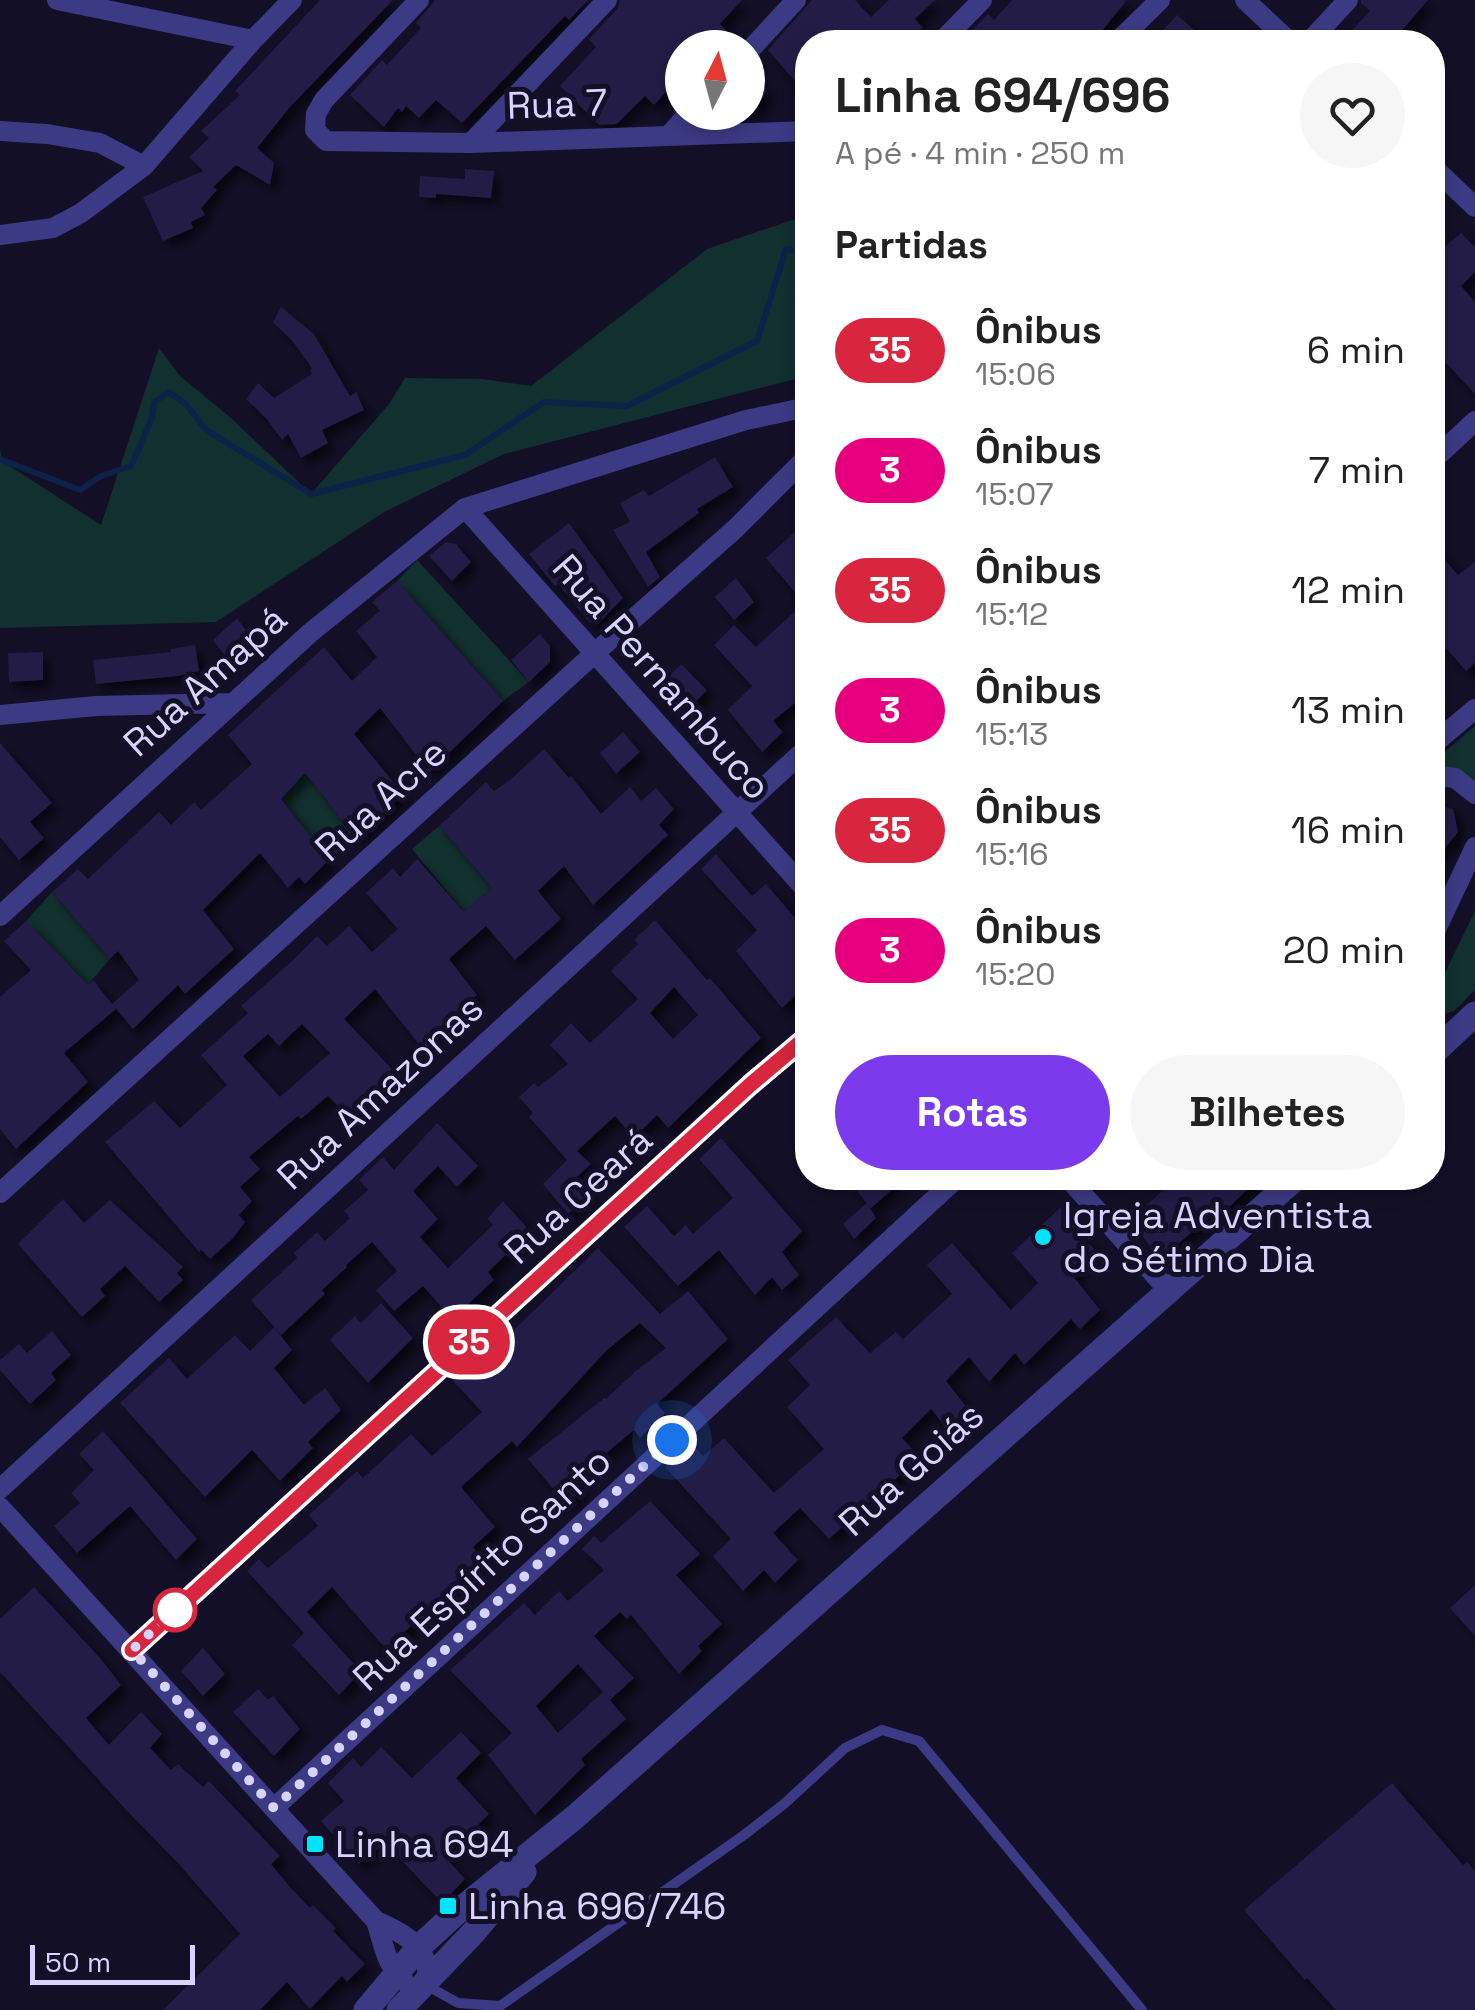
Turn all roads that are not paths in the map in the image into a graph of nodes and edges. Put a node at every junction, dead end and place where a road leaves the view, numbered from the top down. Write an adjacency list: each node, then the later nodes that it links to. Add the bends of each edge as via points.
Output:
1 (57, 0): 15 (street)
2 (292, 0): 15 (street)
3 (420, 0): 20 (street, Rua 7, via 324,100 315,130 326,141)
4 (607, 0): 20 (street)
5 (796, 0): 14 (street)
6 (982, 0): 10 (street)
7 (1160, 0): 11 (street)
8 (1245, 0): 12 (street)
9 (1348, 0): 13 (street)
10 (953, 30)
11 (1129, 30)
12 (1277, 30)
13 (1320, 30)
14 (765, 34)
15 (254, 40): 21 (street)
16 (674, 130): 19 (street)
17 (0, 131): 21 (street, via 100,144)
18 (795, 131): 19 (street, Rua 7)
19 (670, 134): 20 (street, Rua 7)
20 (470, 142)
21 (144, 166): 24 (street, via 53,228)
22 (1445, 182): 23 (street)
23 (1475, 207)
24 (0, 235)
25 (795, 410): 29 (street)
26 (1475, 421): 27 (street)
27 (1445, 449)
28 (795, 469): 30 (street, Rua Acre)
29 (465, 508): 30 (street, Rua Pernambuco); 31 (street, Rua Amapá)
30 (596, 652): 38 (street, Rua Pernambuco); 49 (street, Rua Acre)
31 (232, 703): 33 (street); 42 (street, Rua Amapá)
32 (1475, 708): 34 (street)
33 (0, 715)
34 (1445, 734)
35 (795, 759): 38 (street, Rua Amazonas)
36 (1445, 777): 37 (street)
37 (1475, 794)
38 (735, 813): 40 (street, Rua Pernambuco); 51 (street, Rua Amazonas)
39 (1475, 847): 41 (street)
40 (795, 878)
41 (1445, 910)
42 (0, 916)
43 (1475, 1014): 44 (street)
44 (1445, 1042)
45 (795, 1047): 53 (street, Rua Ceará)
46 (944, 1190): 54 (street, Rua Espírito Santo)
47 (1079, 1190): 50 (street)
48 (1283, 1190): 50 (street, Rua Goiás)
49 (0, 1193)
50 (1169, 1291): 55 (street, Rua Goiás)
51 (0, 1488)
52 (0, 1507): 53 (street)
53 (132, 1650): 54 (street)
54 (274, 1808): 56 (street)
55 (575, 1817): 57 (street, Rua Goiás); 59 (street, Rua Goiás)
56 (376, 1921): 57 (street); 58 (street)
57 (419, 1947): 58 (street, Rua Goiás); 59 (street, via 428,1965)
58 (395, 1974): 59 (street); 60 (street, Rua Goiás)
59 (425, 1985): 61 (street, Rua Goiás); 62 (lane, via 458,2003 500,2006 744,1836 845,1748 882,1730 920,1741)
60 (366, 2010)
61 (399, 2010)
62 (1142, 2010)

